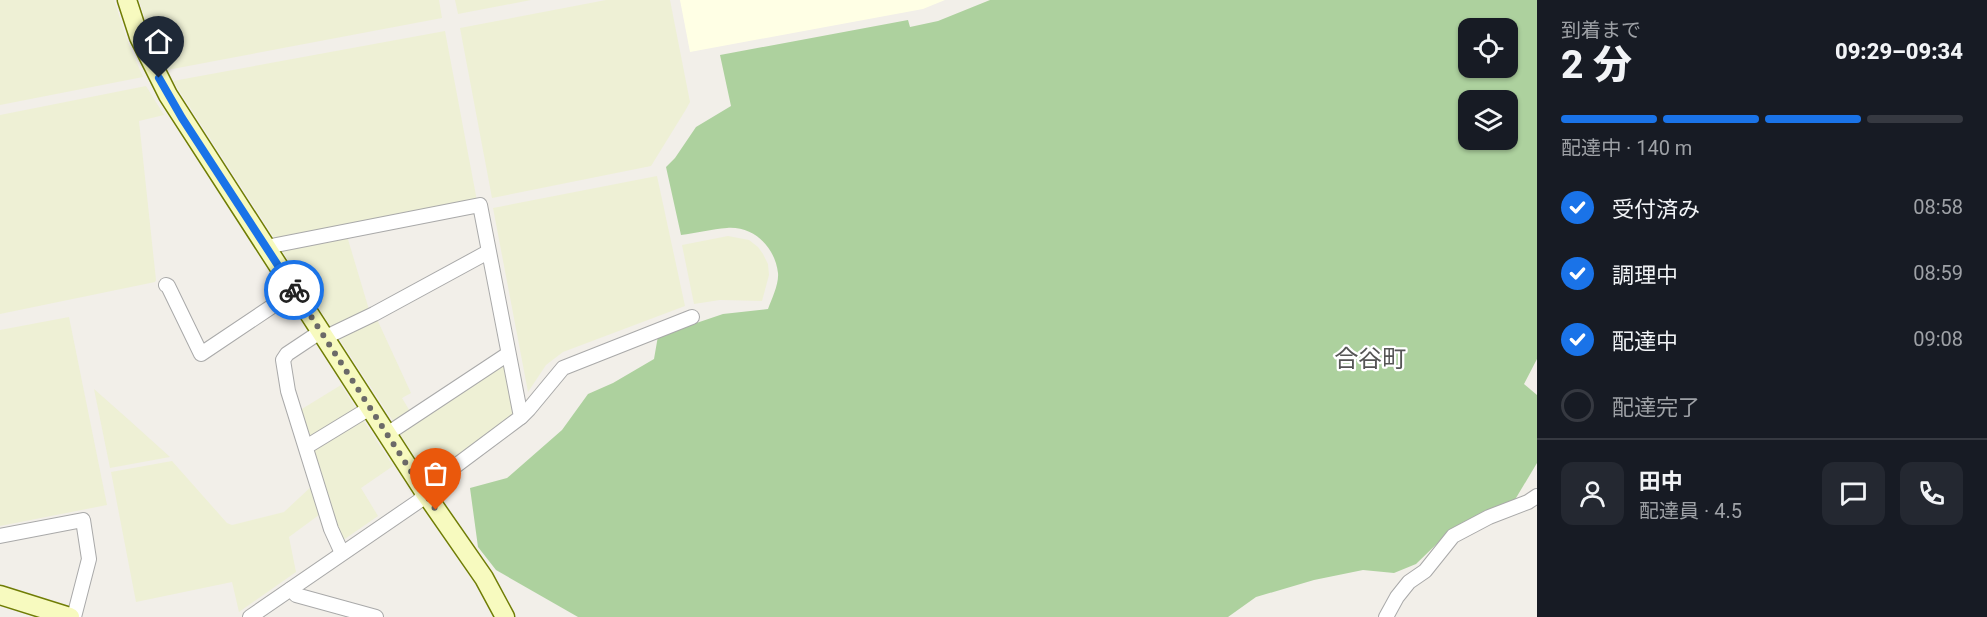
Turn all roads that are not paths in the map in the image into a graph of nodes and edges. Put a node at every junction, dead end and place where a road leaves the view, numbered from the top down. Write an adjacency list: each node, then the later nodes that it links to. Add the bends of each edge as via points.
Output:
1 (127, 0): 2 (main road, via 139,37 168,95)
2 (266, 247): 3 (street, via 480,205); 5 (main road)
3 (488, 252): 7 (street, via 374,314); 8 (street)
4 (166, 285): 5 (street, via 201,354)
5 (295, 291): 7 (main road)
6 (692, 317): 10 (street, via 563,368)
7 (322, 335): 9 (main road); 12 (street, via 283,360 288,392)
8 (508, 354): 10 (street); 11 (street)
9 (370, 408): 11 (main road); 12 (street)
10 (521, 417): 13 (street)
11 (387, 434): 13 (main road)
12 (306, 447): 16 (street)
13 (424, 493): 16 (street, via 419,501); 22 (main road, via 484,578)
14 (1537, 496): 23 (street, via 1453,536 1425,571 1403,589)
15 (0, 536): 19 (street, via 83,519 89,559)
16 (342, 553): 17 (street)
17 (291, 589): 20 (street); 21 (street, via 296,594)
18 (6, 600): 19 (main road)
19 (72, 617)
20 (250, 617)
21 (376, 617)
22 (505, 617)
23 (1386, 617)

